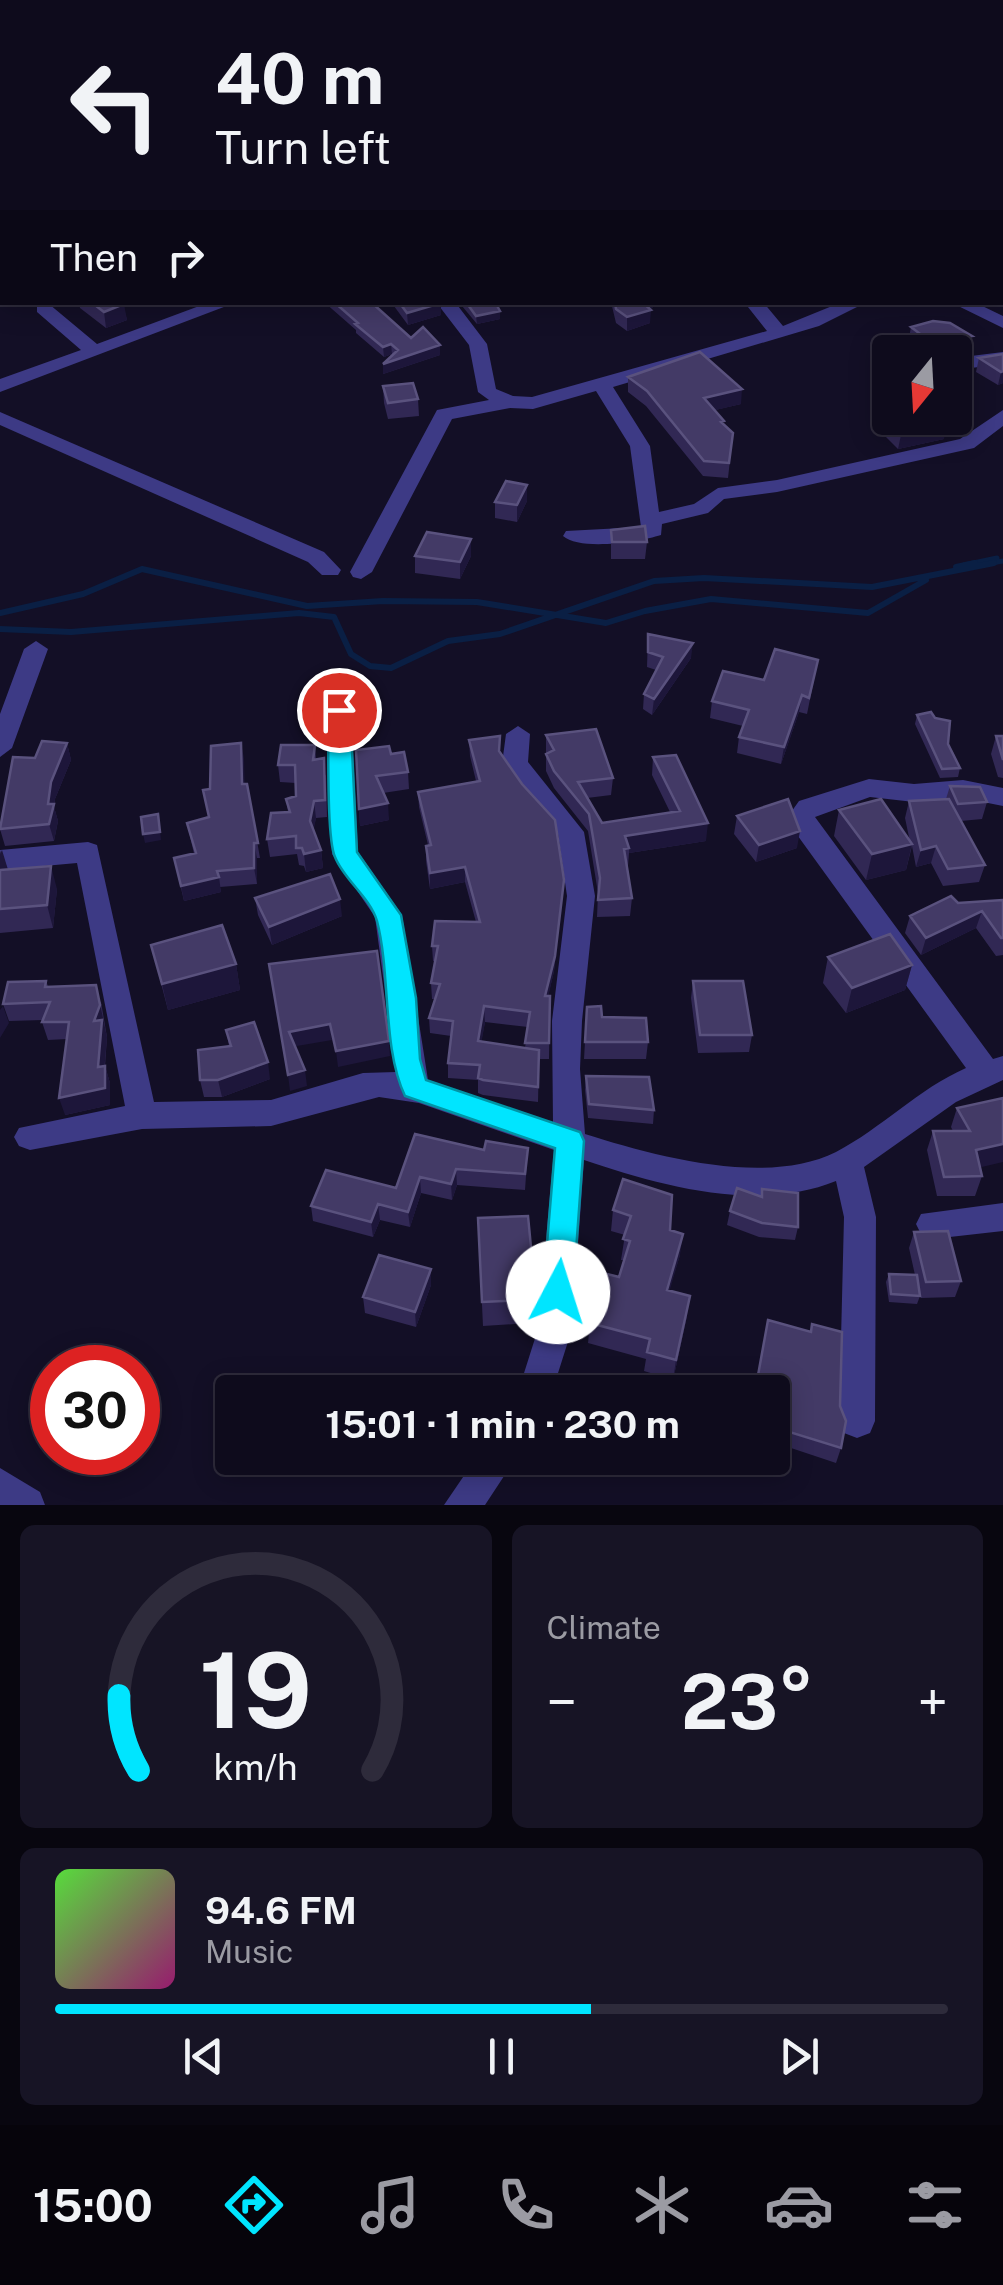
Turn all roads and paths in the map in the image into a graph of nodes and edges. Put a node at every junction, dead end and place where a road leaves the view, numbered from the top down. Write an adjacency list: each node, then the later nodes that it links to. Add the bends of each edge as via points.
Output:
1 (176, 305): 8 (street)
2 (220, 305): 8 (street)
3 (447, 305): 16 (street, via 478,344 488,392)
4 (756, 305): 10 (street)
5 (850, 305): 10 (street)
6 (966, 305): 9 (street)
7 (43, 308): 11 (street)
8 (190, 316): 11 (street)
9 (1003, 322)
10 (778, 332): 14 (street)
11 (93, 350): 15 (street)
12 (1003, 358): 13 (street)
13 (972, 362)
14 (600, 382): 16 (street); 19 (street, via 640,446 637,463)
15 (0, 386)
16 (510, 402): 22 (street, via 444,414)
17 (0, 418): 21 (street, via 316,557)
18 (998, 425): 19 (street, via 778,486 718,494 701,510)
19 (650, 520): 20 (street, via 647,535)
20 (574, 536)
21 (330, 570)
22 (361, 572)
23 (36, 649): 26 (street)
24 (339, 710): 30 (street, via 345,854 388,915)
25 (518, 734): 33 (street, via 515,764 570,832 581,896 565,1069)
26 (0, 748)
27 (1003, 797): 29 (street, via 963,789 914,794 869,788 802,815)
28 (0, 860): 31 (street, via 88,852)
29 (994, 1070): 34 (street, via 949,1089)
30 (415, 1088): 31 (street, via 352,1086 272,1113); 33 (street)
31 (142, 1116): 32 (street)
32 (30, 1137)
33 (570, 1141): 34 (street, via 616,1158 737,1180 786,1180); 37 (street, via 555,1329)
34 (848, 1164): 38 (street, via 860,1218)
35 (1003, 1217): 36 (street)
36 (932, 1224)
37 (540, 1375)
38 (857, 1421)
39 (485, 1475): 42 (street)
40 (0, 1486): 41 (street)
41 (27, 1505)
42 (462, 1505)

